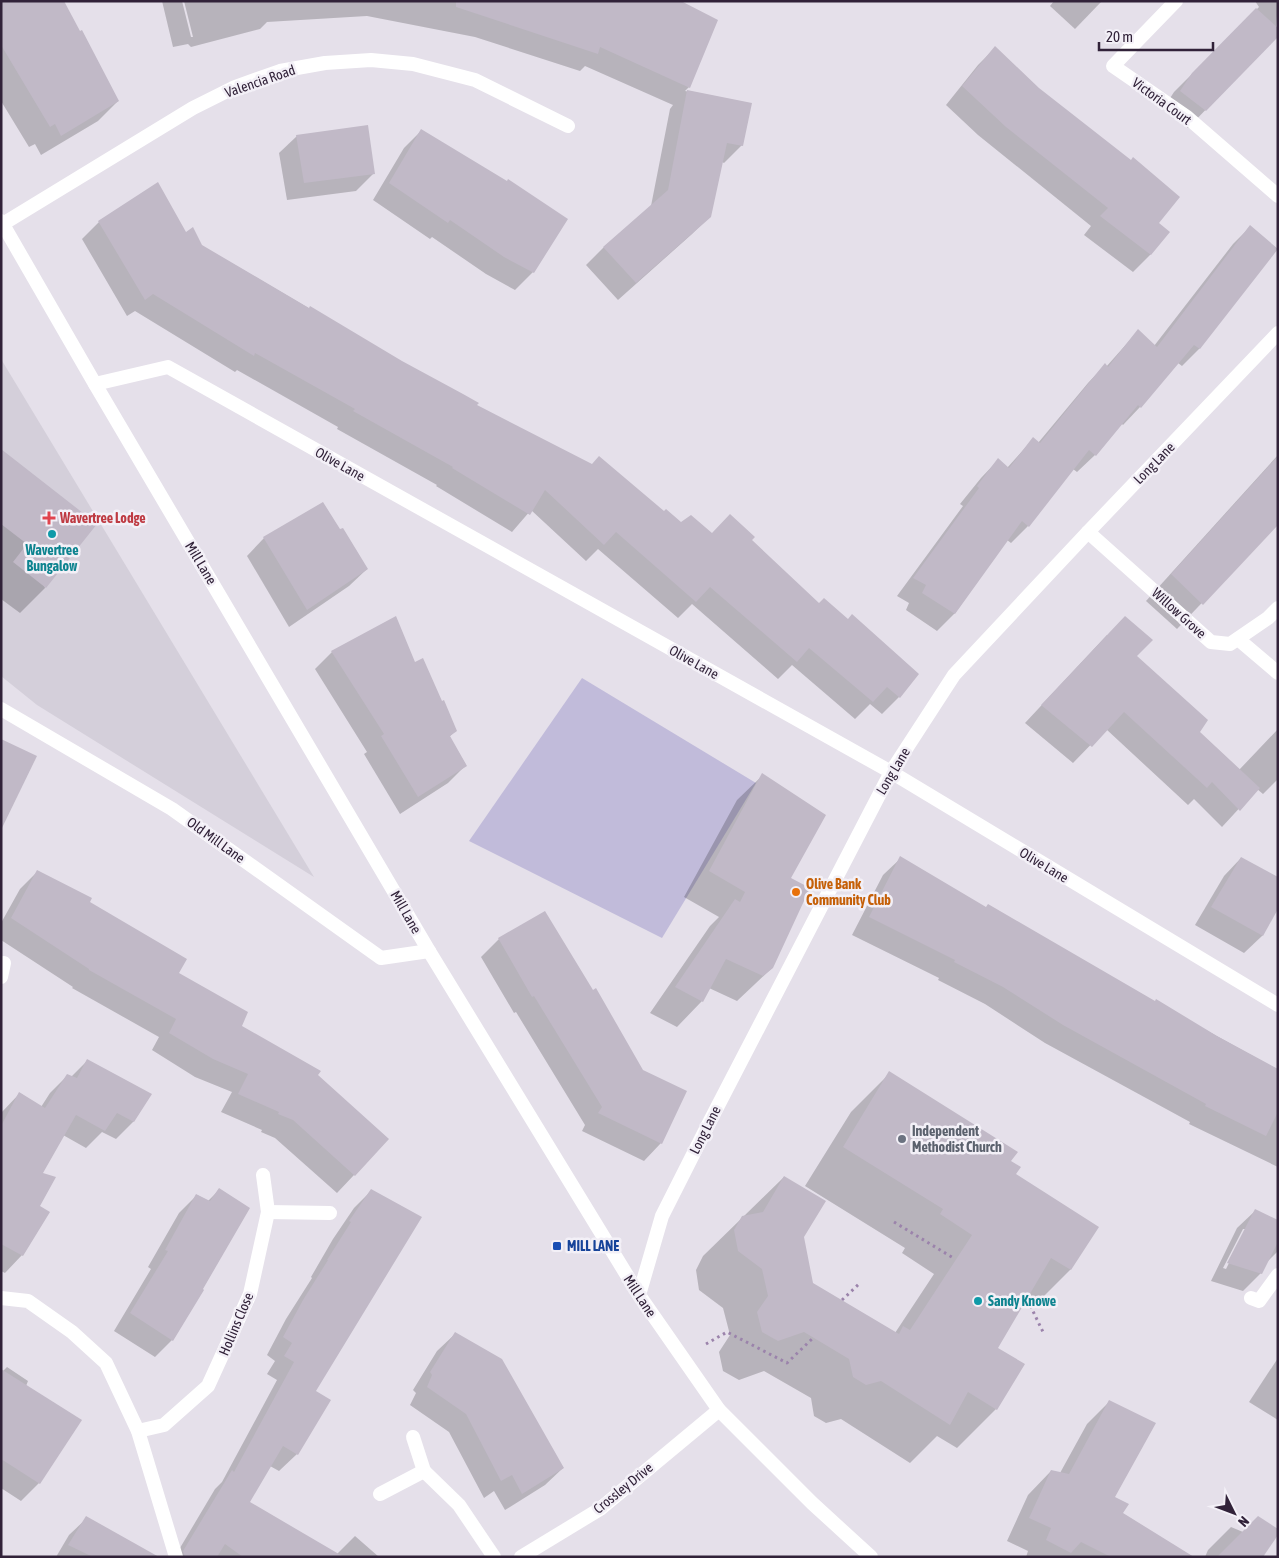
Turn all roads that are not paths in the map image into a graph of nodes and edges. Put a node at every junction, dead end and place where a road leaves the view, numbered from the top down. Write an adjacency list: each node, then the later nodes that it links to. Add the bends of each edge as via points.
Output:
1 (1176, 1): 3 (street, Victoria Court, via 1114,66 1187,117)
2 (568, 126): 4 (street, Valencia Road, via 475,80 455,74 413,64 371,60 325,63 280,71 209,100)
3 (1278, 196)
4 (2, 223): 6 (street, Mill Lane)
5 (1278, 333): 7 (street, Long Lane)
6 (95, 384): 12 (street, Olive Lane, via 168,367); 13 (street, Mill Lane)
7 (1088, 532): 9 (street, Willow Grove, via 1211,642 1230,644); 12 (street, Long Lane, via 954,675)
8 (1278, 608): 9 (street, Willow Grove)
9 (1238, 639): 10 (street)
10 (1278, 673)
11 (1, 709): 13 (street, Old Mill Lane, via 172,809 381,958)
12 (891, 772): 14 (street, Olive Lane); 19 (street, Long Lane, via 662,1216)
13 (429, 951): 19 (street, Mill Lane)
14 (1278, 1006)
15 (263, 1175): 16 (street, Hollins Close)
16 (268, 1212): 17 (street); 23 (street, Hollins Close, via 250,1294 208,1386 164,1425)
17 (330, 1213)
18 (1278, 1276): 21 (street, via 1259,1301)
19 (639, 1296): 22 (street, Mill Lane)
20 (1, 1298): 23 (street, via 28,1302 72,1332 106,1363)
21 (1251, 1298)
22 (719, 1410): 29 (street, Crossley Drive, via 600,1509); 30 (street, Mill Lane)
23 (138, 1430): 27 (street)
24 (413, 1437): 25 (street)
25 (424, 1471): 26 (street); 28 (street, via 460,1505)
26 (380, 1494)
27 (176, 1557)
28 (494, 1557)
29 (521, 1557)
30 (871, 1557)

